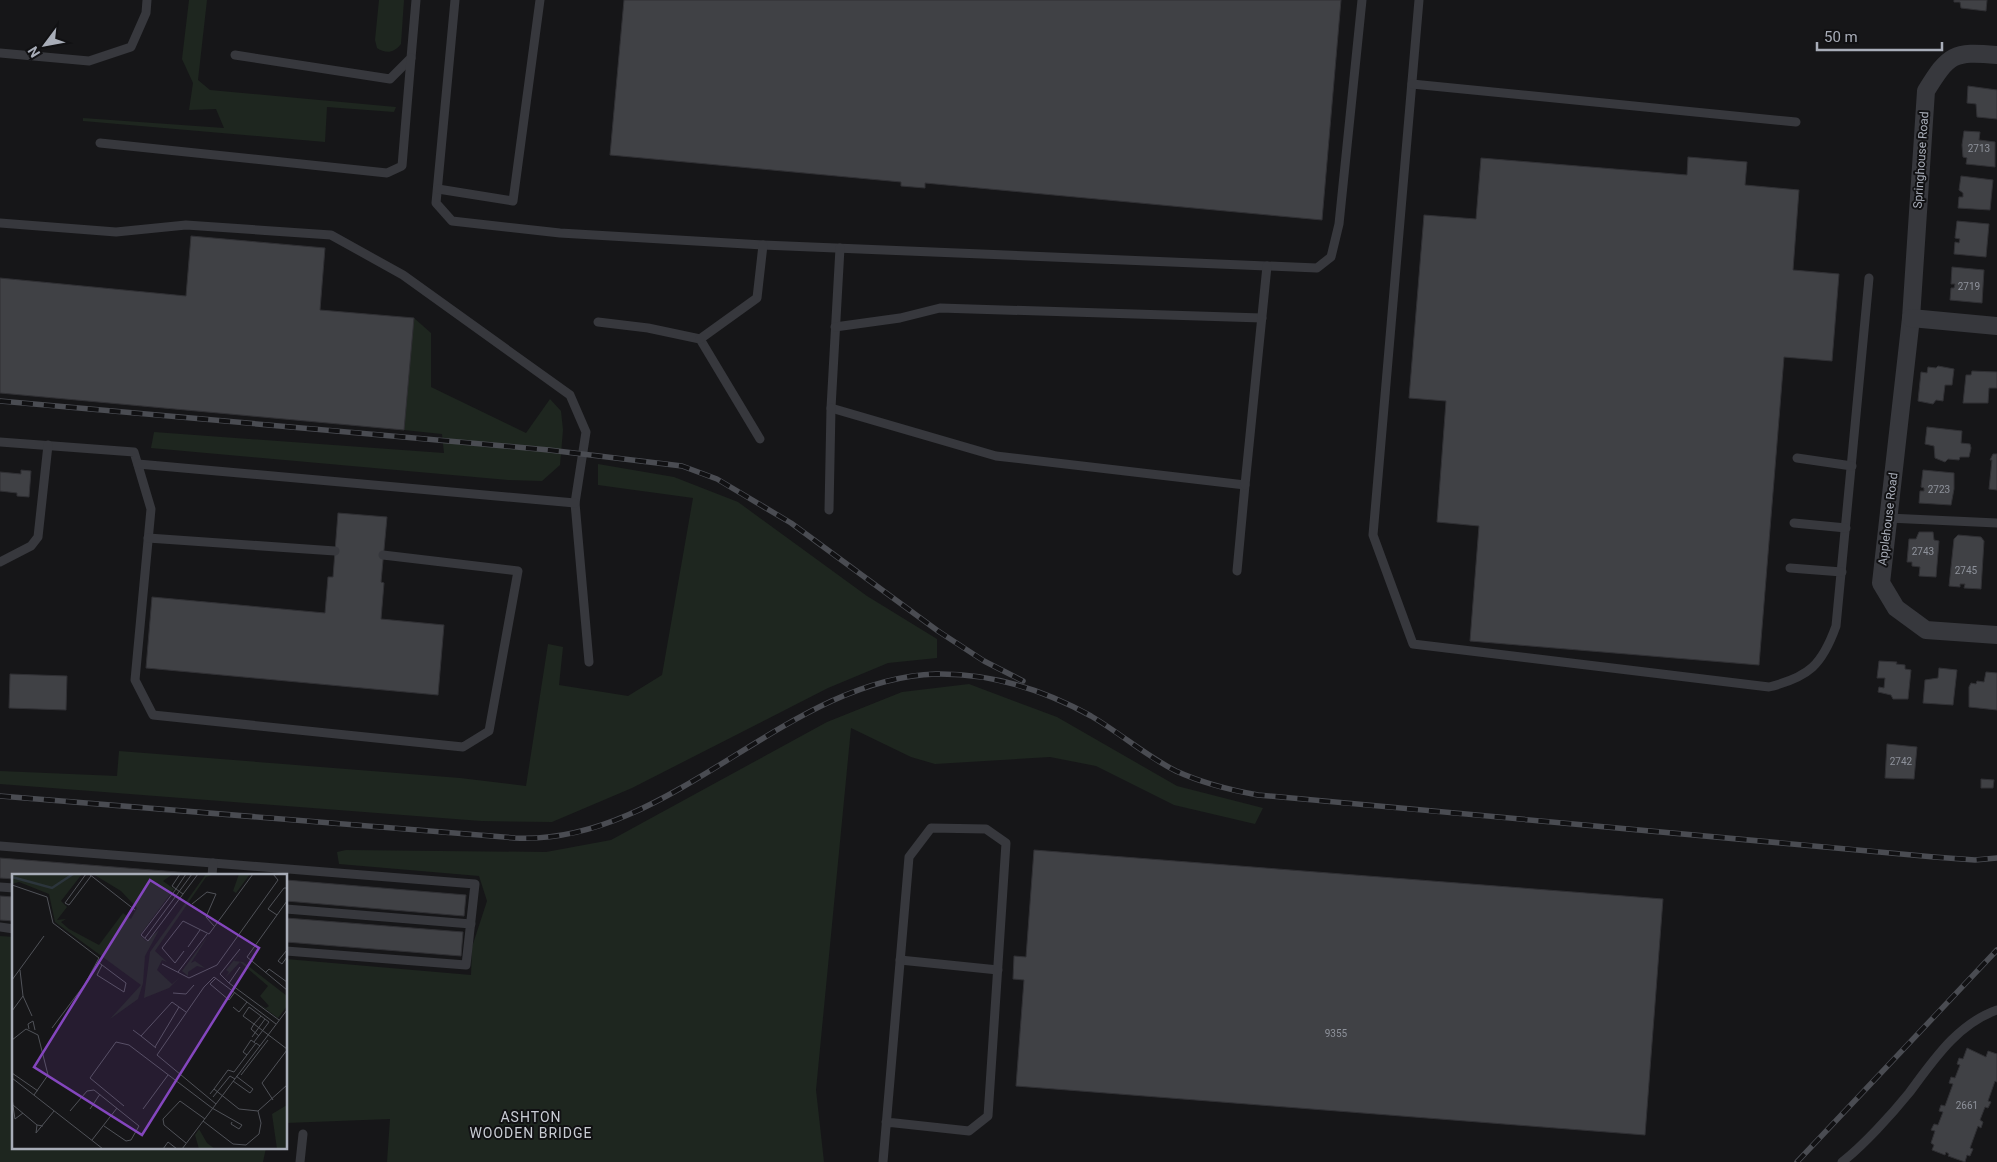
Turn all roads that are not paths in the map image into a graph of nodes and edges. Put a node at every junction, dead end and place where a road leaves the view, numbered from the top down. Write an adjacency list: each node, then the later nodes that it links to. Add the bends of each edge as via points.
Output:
1 (147, 0): 7 (lane, via 146,13 132,47 89,61)
2 (416, 0): 10 (lane)
3 (455, 0): 14 (lane)
4 (540, 0): 14 (lane, via 513,200)
5 (1362, 0): 18 (lane, via 1339,224 1332,257 1318,268)
6 (1419, 0): 11 (lane)
7 (0, 53)
8 (235, 54): 10 (lane, via 390,79)
9 (1997, 55): 21 (street, Springhouse Road, via 1966,52 1943,64 1926,91)
10 (411, 58): 13 (lane, via 402,166 386,173)
11 (1412, 84): 12 (lane); 46 (lane, via 1373,534 1414,644 1769,688 1793,681 1813,668 1828,649 1836,626)
12 (1796, 122)
13 (100, 143)
14 (438, 188): 16 (lane, via 436,203 452,221 560,233)
15 (0, 223): 34 (lane, via 116,232 186,225 331,235 403,275 570,395 586,432)
16 (763, 245): 17 (lane); 25 (lane, via 757,298)
17 (840, 248): 18 (lane); 24 (lane)
18 (1267, 266): 20 (lane)
19 (1869, 278): 32 (lane)
20 (1262, 318): 24 (lane, via 940,308 900,318); 33 (lane)
21 (1911, 318): 23 (street); 36 (street, Applehouse Road)
22 (598, 322): 25 (lane)
23 (1997, 326)
24 (835, 327): 26 (lane)
25 (700, 339): 27 (lane)
26 (831, 408): 33 (lane, via 996,456); 35 (lane)
27 (760, 439)
28 (0, 442): 29 (lane)
29 (48, 445): 31 (lane, via 134,452); 43 (lane, via 38,537 31,546)
30 (1797, 458): 32 (lane)
31 (138, 464): 34 (lane); 40 (lane, via 151,509)
32 (1852, 466): 39 (lane)
33 (1245, 485): 45 (lane)
34 (575, 503): 48 (lane)
35 (829, 510)
36 (1888, 518): 38 (lane); 47 (street, Applehouse Road, via 1881,583 1896,608 1926,630)
37 (1794, 523): 39 (lane)
38 (1997, 523)
39 (1846, 528): 46 (lane)
40 (148, 538): 41 (lane); 42 (lane, via 135,680 153,715 463,747 489,731 518,571)
41 (335, 551)
42 (383, 555)
43 (0, 562)
44 (1790, 568): 46 (lane)
45 (1237, 571)
46 (1842, 572)
47 (1997, 635)
48 (589, 662)
49 (0, 846): 50 (lane)
50 (213, 863): 51 (lane); 53 (lane, via 475,884)
51 (212, 874)
52 (288, 909): 53 (lane)
53 (471, 924): 54 (lane, via 466,965)
54 (288, 951)
55 (900, 960): 56 (lane); 56 (lane, via 909,857 931,828 986,829 1006,843); 58 (lane)
56 (998, 970): 58 (lane, via 988,1116 970,1131)
57 (1997, 1010): 62 (lane, via 1966,1028 1944,1046 1907,1095)
58 (886, 1122): 61 (lane)
59 (303, 1134): 60 (lane)
60 (300, 1162)
61 (883, 1162)
62 (1842, 1162)

